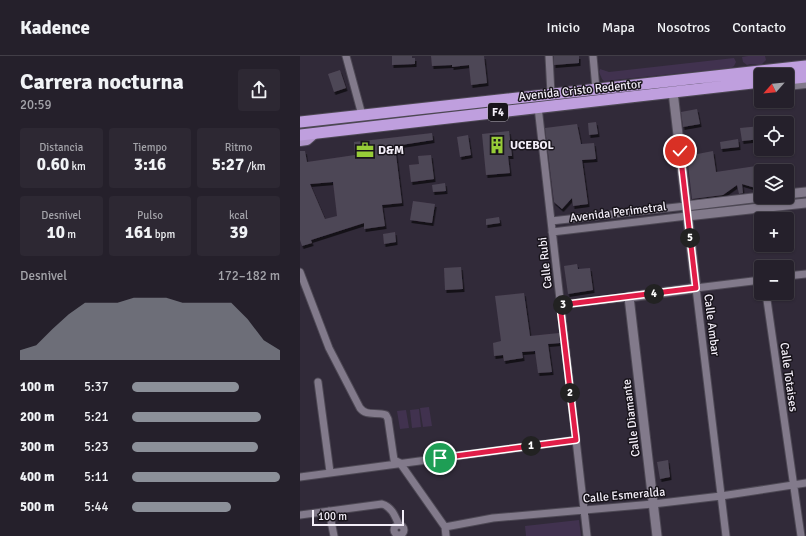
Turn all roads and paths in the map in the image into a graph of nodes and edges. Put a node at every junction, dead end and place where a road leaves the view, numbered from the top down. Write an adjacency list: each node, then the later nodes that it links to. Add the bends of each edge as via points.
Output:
1 (346, 56): 17 (street)
2 (549, 56): 15 (street)
3 (593, 56): 14 (street)
4 (806, 61): 12 (main road, Avenida Cristo Redentor, via 698,74)
5 (806, 66): 10 (highway, Avenida Cristo Redentor / F4)
6 (806, 77): 7 (highway)
7 (794, 78)
8 (754, 82): 10 (highway, Avenida Cristo Redentor / F4)
9 (806, 82): 11 (main road)
10 (708, 83): 12 (highway, Avenida Cristo Redentor / F4)
11 (794, 84)
12 (677, 88): 13 (main road, Avenida Cristo Redentor, via 701,94); 14 (highway, Avenida Cristo Redentor / F4); 16 (highway, Avenida Cristo Redentor / F4); 28 (street, Calle Ambar)
13 (754, 88)
14 (596, 89): 15 (highway, Avenida Cristo Redentor / F4)
15 (552, 94): 17 (highway, Avenida Cristo Redentor / F4)
16 (538, 107): 21 (highway, Avenida Cristo Redentor / F4); 30 (street, Calle Rubi)
17 (362, 115): 19 (highway, Avenida Cristo Redentor / F4)
18 (300, 118): 19 (main road, Avenida Cristo Redentor)
19 (313, 121): 20 (highway, Avenida Cristo Redentor / F4)
20 (300, 122)
21 (315, 133): 22 (highway, Avenida Cristo Redentor / F4); 23 (main road, Avenida Cristo Redentor, via 307,140)
22 (300, 135)
23 (300, 141)
24 (806, 192): 25 (street)
25 (794, 193)
26 (754, 198): 28 (street, Avenida Perimetral)
27 (806, 203): 29 (street, Avenida Perimetral)
28 (686, 206): 29 (street, Calle Ambar); 30 (street, Avenida Perimetral)
29 (687, 216): 31 (street, Avenida Perimetral); 36 (street, Calle Ambar)
30 (551, 221): 31 (street, Calle Rubi)
31 (552, 232): 39 (street, Calle Rubi)
32 (300, 272): 42 (street, via 329,348 360,408 364,413 386,415 394,460)
33 (806, 274): 34 (street)
34 (794, 275)
35 (754, 281): 36 (street)
36 (696, 288): 37 (street); 47 (street, Calle Ambar)
37 (630, 297): 39 (street); 48 (street, Calle Diamante)
38 (767, 300): 46 (street, Calle Totaises)
39 (560, 305): 41 (street, Calle Rubi)
40 (318, 382): 43 (street)
41 (576, 440): 42 (street); 49 (street, Calle Rubi)
42 (400, 463): 43 (street); 53 (street)
43 (330, 472): 44 (street)
44 (300, 477)
45 (806, 483): 46 (street, Calle Esmeralda)
46 (794, 485): 47 (street, Calle Esmeralda); 59 (street, Calle Totaises)
47 (721, 496): 48 (street, Calle Esmeralda); 58 (street, Calle Ambar)
48 (653, 504): 49 (street, Calle Esmeralda); 57 (street, Calle Diamante)
49 (583, 509): 53 (street, Calle Esmeralda, via 493,518); 56 (street, Calle Rubi)
50 (329, 511): 51 (street); 52 (street, via 382,504 391,509); 54 (street)
51 (300, 515)
52 (398, 525)
53 (445, 527): 55 (street)
54 (334, 536)
55 (446, 536)
56 (586, 536)
57 (657, 536)
58 (726, 536)
59 (801, 536)

